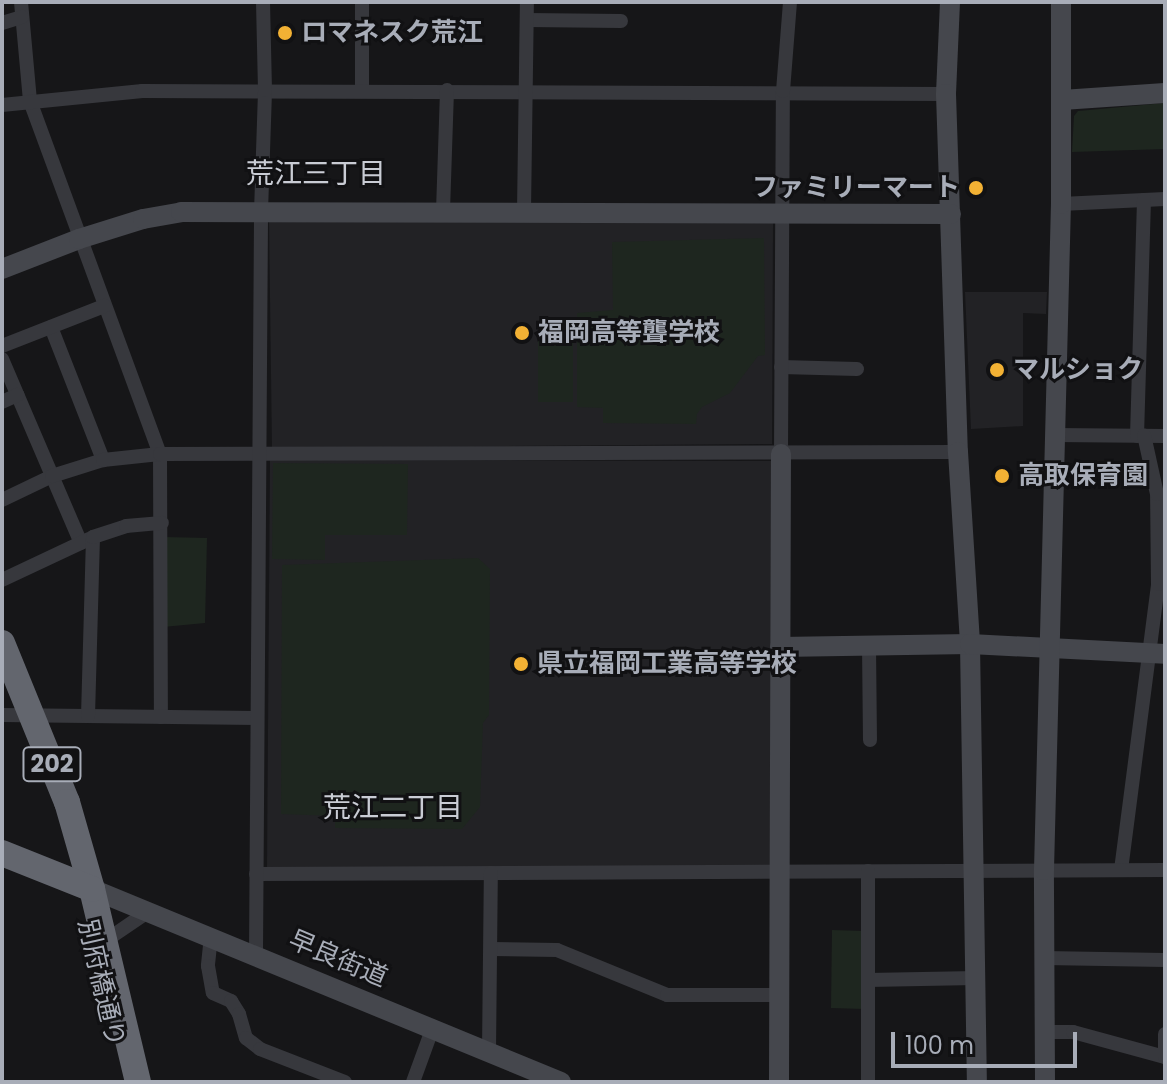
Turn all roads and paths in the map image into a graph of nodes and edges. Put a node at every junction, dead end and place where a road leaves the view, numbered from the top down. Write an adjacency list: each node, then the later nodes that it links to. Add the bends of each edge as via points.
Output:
1 (263, 2): 11 (street)
2 (362, 2): 12 (street)
3 (527, 2): 8 (street)
4 (790, 2): 15 (street)
5 (950, 2): 17 (street)
6 (1061, 2): 18 (street)
7 (22, 10): 10 (street); 19 (street)
8 (527, 20): 9 (street); 14 (street)
9 (621, 21)
10 (2, 23)
11 (265, 90): 12 (street); 19 (street, via 142,91); 26 (street)
12 (362, 90): 13 (street)
13 (447, 90): 14 (street); 24 (street)
14 (526, 90): 15 (street); 25 (street)
15 (783, 91): 17 (street); 27 (street)
16 (1165, 93): 18 (street)
17 (946, 94): 28 (street)
18 (1062, 100): 23 (street)
19 (30, 101): 20 (street); 29 (street)
20 (2, 105)
21 (1165, 199): 22 (street)
22 (1144, 200): 23 (street); 40 (street)
23 (1061, 204): 39 (street)
24 (443, 211): 25 (street); 26 (street)
25 (524, 211): 27 (street)
26 (261, 212): 29 (street, via 181,212); 43 (street)
27 (781, 213): 28 (street); 35 (street)
28 (951, 214): 42 (street)
29 (79, 239): 30 (street); 31 (street)
30 (2, 269)
31 (104, 306): 32 (street); 44 (street)
32 (51, 327): 33 (street); 46 (street)
33 (2, 346)
34 (2, 359): 37 (street)
35 (781, 367): 36 (street); 45 (street)
36 (857, 369)
37 (17, 395): 38 (street); 47 (street)
38 (2, 402)
39 (1055, 435): 40 (street); 55 (street)
40 (1141, 436): 41 (street); 57 (street, via 1157,494 1160,529)
41 (1165, 436)
42 (958, 452): 45 (street); 53 (street)
43 (258, 453): 44 (street); 45 (street); 62 (street)
44 (160, 454): 46 (street); 49 (street)
45 (781, 454): 56 (street)
46 (103, 460): 47 (street)
47 (52, 476): 48 (street); 50 (street)
48 (3, 497)
49 (162, 523): 50 (street, via 126,526); 61 (street)
50 (87, 540): 51 (street); 60 (street)
51 (2, 580)
52 (2, 643): 59 (highway, 202)
53 (970, 644): 54 (street); 55 (street); 69 (street)
54 (869, 646): 56 (street); 63 (street)
55 (1049, 646): 57 (street); 65 (street)
56 (780, 647): 70 (street)
57 (1158, 653): 66 (street)
58 (2, 667): 59 (highway, 202)
59 (20, 716): 60 (street); 73 (highway, 202, via 67,802)
60 (88, 716): 61 (street)
61 (161, 717): 62 (street)
62 (257, 718): 72 (street)
63 (870, 740)
64 (2, 853): 73 (highway)
65 (1044, 870): 66 (street); 69 (street); 79 (street)
66 (1121, 870): 67 (street)
67 (1165, 870)
68 (868, 871): 69 (street); 70 (street); 82 (street)
69 (974, 871): 81 (street)
70 (779, 872): 71 (street); 83 (street)
71 (491, 873): 72 (street); 77 (street)
72 (256, 874): 78 (street)
73 (86, 886): 74 (street, 早良街道); 76 (highway, 別府橋通り / 202); 89 (highway, 別府橋通り / 202)
74 (149, 911): 75 (street, 早良街道); 76 (street)
75 (211, 936): 78 (street, 早良街道); 91 (street, via 208,966 213,993 231,1001 246,1038 260,1049)
76 (105, 941): 90 (highway, 別府橋通り / 202)
77 (491, 949): 83 (street, via 557,950 667,995); 87 (street)
78 (256, 953): 84 (street, 早良街道)
79 (1044, 958): 80 (street); 85 (street)
80 (1165, 960)
81 (976, 978): 82 (street); 96 (street)
82 (868, 980): 95 (street)
83 (779, 995): 94 (street)
84 (433, 1027): 87 (street, 早良街道); 92 (street)
85 (1044, 1032): 88 (street, via 1073,1032); 97 (street)
86 (1165, 1034): 88 (street)
87 (489, 1051): 93 (street, 早良街道)
88 (1165, 1057)
89 (124, 1082)
90 (138, 1082)
91 (345, 1082)
92 (413, 1082)
93 (561, 1082)
94 (779, 1082)
95 (868, 1082)
96 (977, 1082)
97 (1045, 1082)

